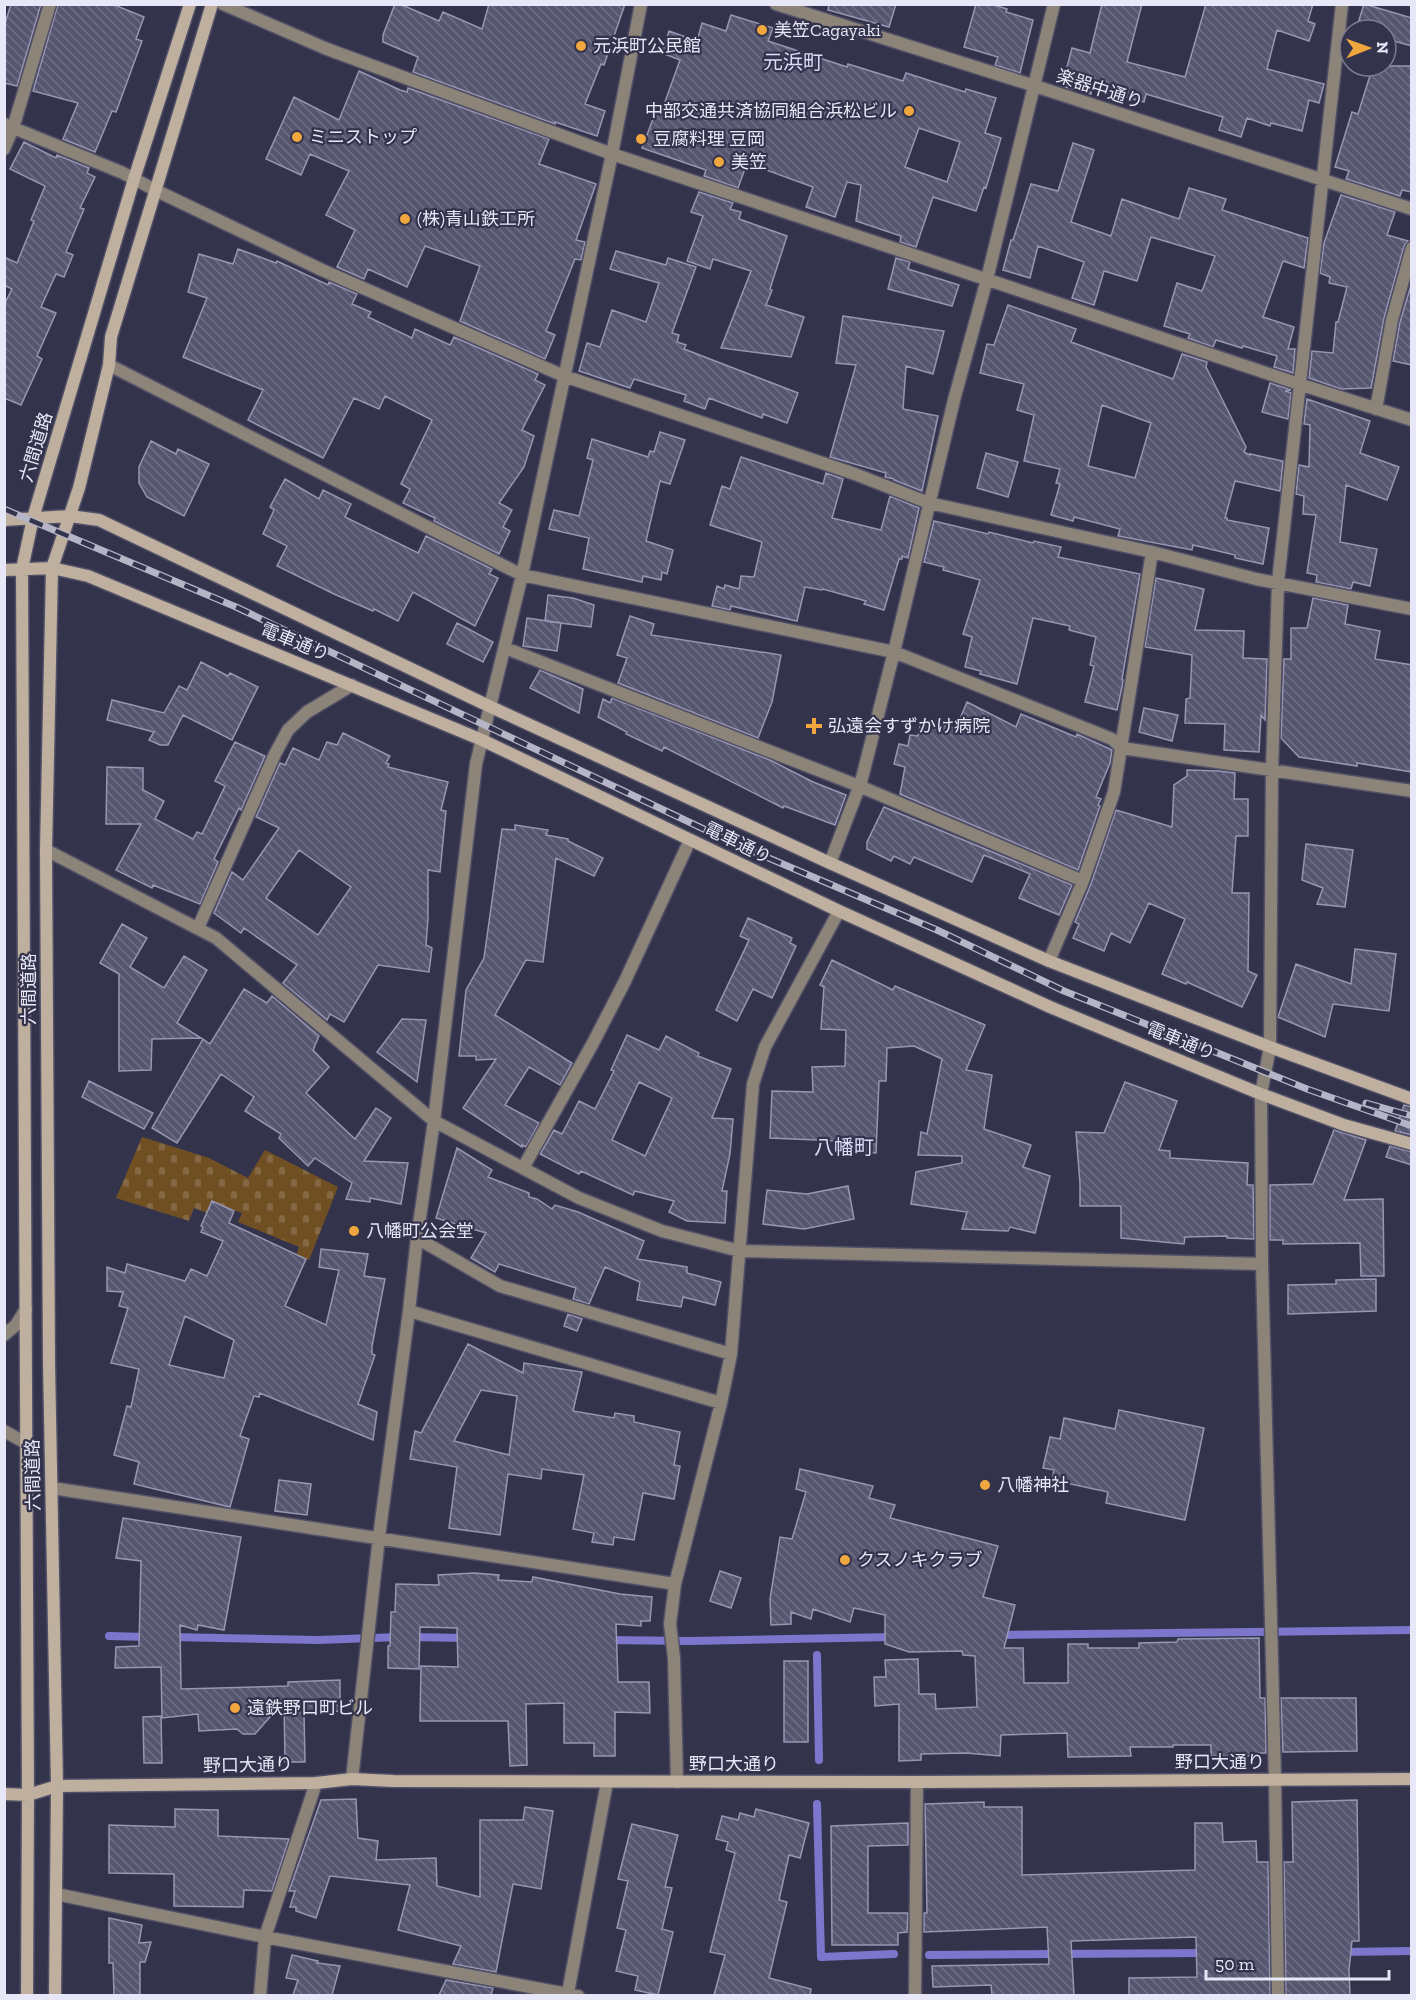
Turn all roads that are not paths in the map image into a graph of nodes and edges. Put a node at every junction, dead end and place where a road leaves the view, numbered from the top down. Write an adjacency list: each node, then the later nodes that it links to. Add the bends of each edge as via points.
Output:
1 (50, 4): 10 (street)
2 (190, 4): 13 (street, 六間道路)
3 (212, 4): 15 (street, 六間道路)
4 (223, 4): 12 (street, via 327,49)
5 (641, 4): 12 (street)
6 (776, 4): 9 (street, 楽器中通り)
7 (1054, 4): 9 (street)
8 (1342, 4): 14 (street)
9 (1035, 86): 14 (street, 楽器中通り); 18 (street)
10 (9, 126): 11 (street); 13 (street)
11 (4, 149)
12 (612, 154): 18 (street); 20 (street)
13 (134, 179): 15 (street); 26 (street, 六間道路)
14 (1322, 181): 16 (street, 楽器中通り); 21 (street)
15 (155, 190): 19 (street, 六間道路, via 111,337); 20 (street, via 322,270)
16 (1412, 209)
17 (1412, 248): 22 (street, via 1392,320)
18 (987, 279): 21 (street); 24 (street)
19 (109, 365): 25 (street, 六間道路); 32 (street)
20 (564, 376): 24 (street); 32 (street)
21 (1299, 384): 22 (street); 33 (street)
22 (1376, 409): 23 (street)
23 (1412, 420)
24 (929, 502): 28 (street); 36 (street)
25 (70, 516): 26 (street, 電車通り); 29 (street, 六間道路); 38 (street, 電車通り, via 99,520)
26 (33, 518): 27 (street, 電車通り); 30 (street, 六間道路)
27 (4, 520)
28 (1152, 552): 33 (street); 40 (street)
29 (52, 568): 30 (street, 電車通り); 37 (street, 電車通り, via 88,576); 45 (street, 六間道路)
30 (22, 569): 31 (street, 電車通り); 60 (street, 六間道路)
31 (4, 570)
32 (522, 576): 35 (street); 36 (street)
33 (1278, 582): 34 (street); 41 (street)
34 (1412, 609)
35 (505, 648): 38 (street); 42 (street)
36 (894, 652): 40 (street, via 1112,739); 42 (street)
37 (352, 685): 39 (street, 電車通り); 49 (street, via 307,712 288,730)
38 (491, 707): 39 (street); 46 (street, 電車通り)
39 (482, 740): 44 (street, 電車通り); 54 (street)
40 (1122, 748): 41 (street); 47 (street, via 1114,792)
41 (1272, 770): 43 (street); 51 (street)
42 (859, 786): 46 (street); 47 (street)
43 (1412, 791)
44 (690, 840): 48 (street, 電車通り); 56 (street, via 625,981)
45 (46, 850): 49 (street); 67 (street, 六間道路)
46 (830, 863): 50 (street, 電車通り)
47 (1083, 881): 50 (street)
48 (839, 911): 52 (street, 電車通り, via 1050,1007); 58 (street, via 765,1047 753,1084)
49 (198, 928): 54 (street, via 216,938)
50 (1049, 961): 51 (street, 電車通り)
51 (1270, 1047): 52 (street); 53 (street, 電車通り)
52 (1262, 1094): 55 (street, 電車通り, via 1344,1125); 59 (street)
53 (1412, 1099)
54 (434, 1121): 56 (street); 57 (street)
55 (1412, 1143)
56 (523, 1168): 58 (street, via 579,1198 662,1231)
57 (417, 1238): 61 (street); 63 (street, via 500,1286)
58 (740, 1251): 59 (street); 63 (street)
59 (1262, 1264): 71 (street)
60 (26, 1309): 62 (street); 66 (street, 六間道路)
61 (409, 1311): 64 (street); 68 (street)
62 (4, 1335)
63 (731, 1354): 64 (street)
64 (721, 1403): 69 (street)
65 (4, 1431): 66 (street)
66 (26, 1443): 79 (street, 六間道路)
67 (52, 1488): 68 (street); 77 (street, 六間道路)
68 (379, 1537): 69 (street); 70 (street)
69 (675, 1584): 74 (street, via 670,1624)
70 (352, 1779): 73 (street, 野口大通り); 76 (street, 野口大通り)
71 (1275, 1779): 72 (street, 野口大通り); 75 (street, 野口大通り); 88 (street)
72 (1412, 1779)
73 (608, 1782): 74 (street, 野口大通り); 83 (street)
74 (677, 1782): 75 (street, 野口大通り)
75 (917, 1782): 87 (street)
76 (316, 1783): 77 (street, 野口大通り); 81 (street)
77 (57, 1786): 79 (street, 野口大通り); 80 (street, 六間道路)
78 (4, 1794): 79 (street, 野口大通り)
79 (28, 1795): 84 (street, 六間道路)
80 (56, 1894): 81 (street); 85 (street, 六間道路)
81 (265, 1937): 82 (street); 86 (street)
82 (531, 1991): 83 (street)
83 (573, 1994)
84 (27, 1995)
85 (55, 1995)
86 (260, 1995)
87 (915, 1995)
88 (1278, 1995)

